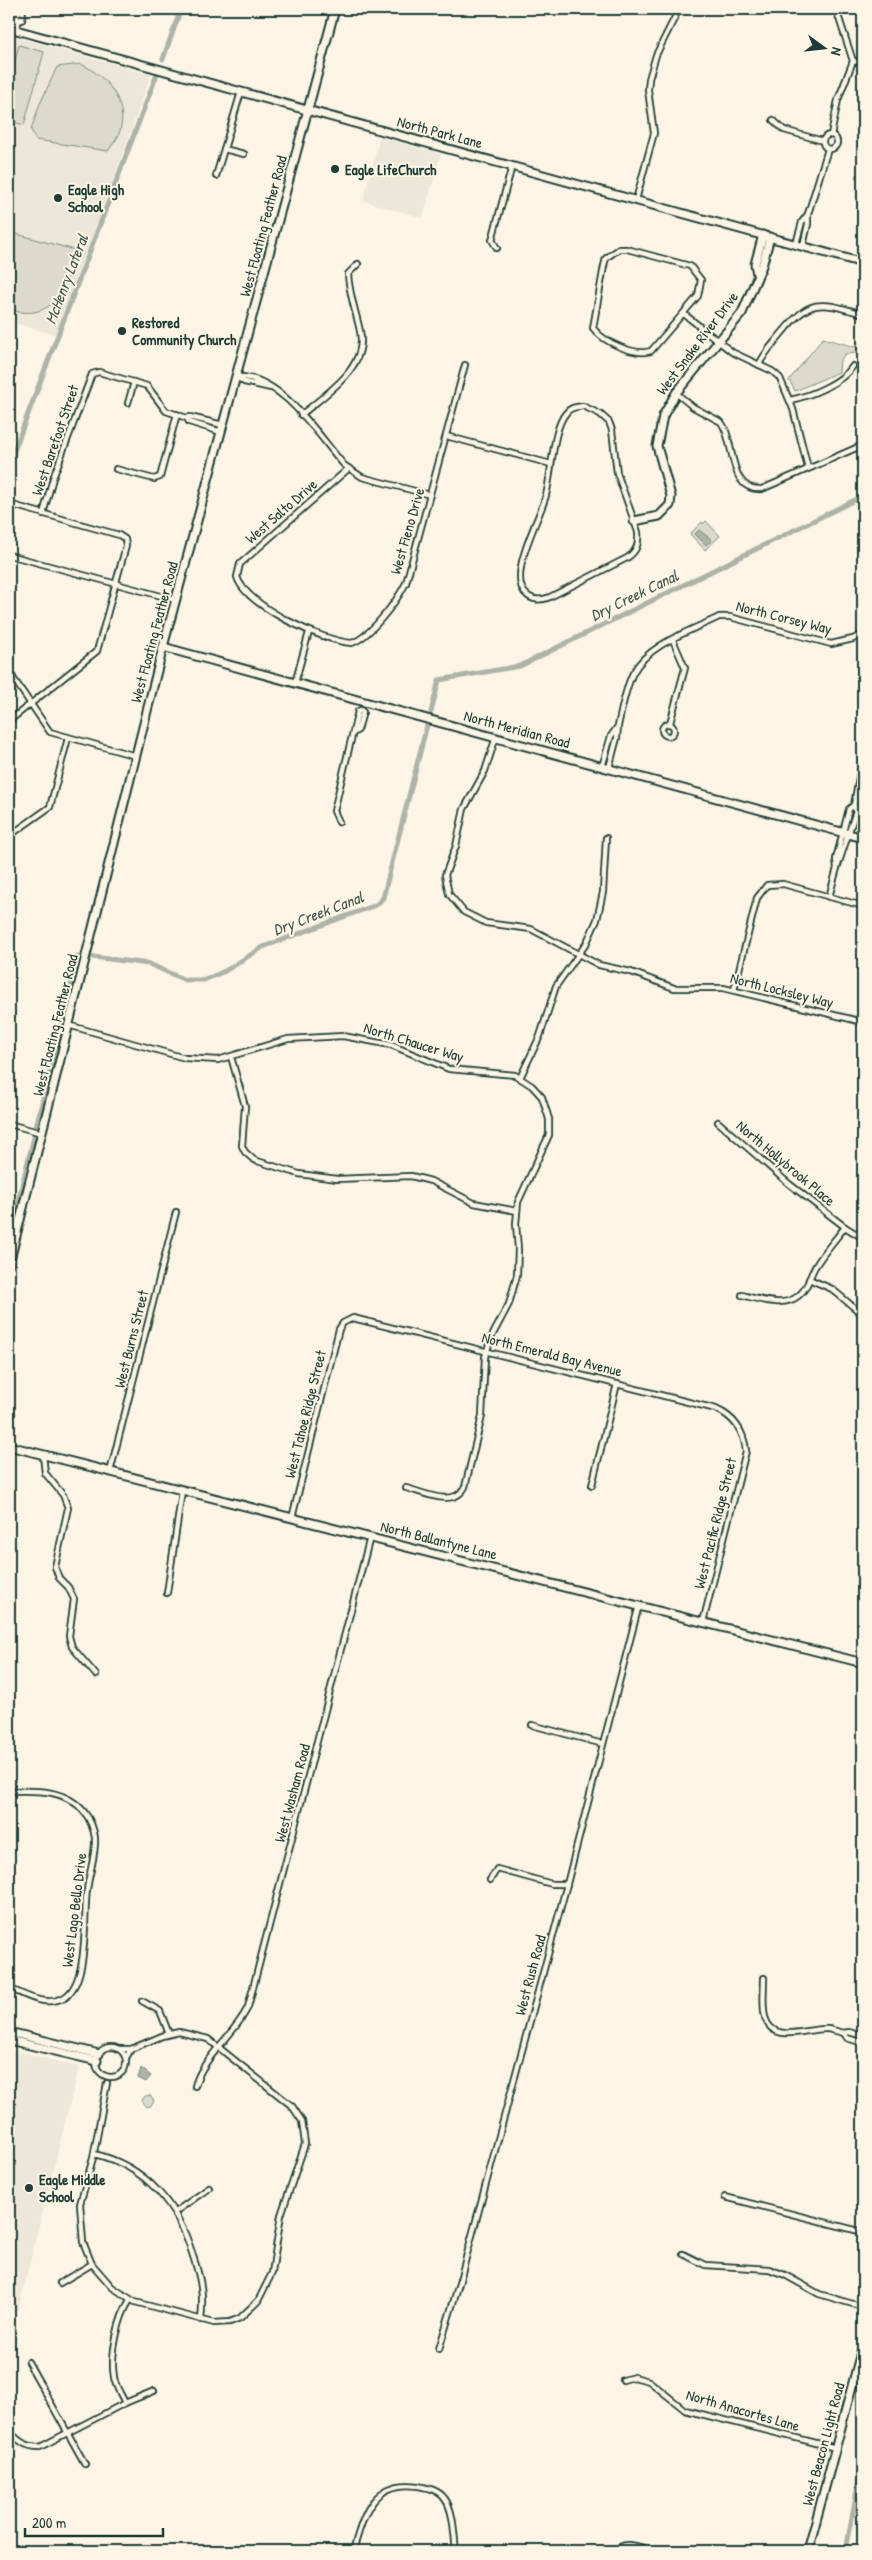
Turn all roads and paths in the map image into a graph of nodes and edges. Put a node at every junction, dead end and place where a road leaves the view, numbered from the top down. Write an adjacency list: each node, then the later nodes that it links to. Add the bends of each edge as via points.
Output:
1 (20, 9): 6 (street)
2 (23, 9): 6 (street, via 22,20)
3 (336, 9): 11 (street, West Floating Feather Road)
4 (679, 9): 20 (street, via 656,55 649,79 654,133)
5 (836, 9): 8 (street)
6 (18, 20): 7 (street)
7 (12, 29): 10 (street, North Park Lane)
8 (853, 61): 9 (street); 13 (street, via 838,100)
9 (863, 63)
10 (241, 92): 11 (street, North Park Lane); 15 (street)
11 (308, 110): 18 (street, North Park Lane); 32 (street, West Floating Feather Road)
12 (773, 120): 14 (street, via 784,130)
13 (831, 136): 14 (street); 16 (street, via 837,144)
14 (823, 141): 16 (street)
15 (224, 149): 17 (street); 19 (street)
16 (828, 149): 22 (street, via 808,214 802,222)
17 (244, 154)
18 (512, 166): 20 (street, North Park Lane); 23 (street, via 492,240)
19 (216, 176)
20 (636, 200): 21 (street, North Park Lane)
21 (766, 236): 22 (street, North Park Lane); 28 (street, West Snake River Drive, via 755,264 757,274 752,292 742,313)
22 (799, 245): 24 (street, North Park Lane)
23 (497, 248)
24 (863, 263)
25 (358, 264): 38 (street, via 348,274 361,334 359,356 347,374)
26 (684, 314): 26 (street, via 655,348 646,353 602,337 593,328 593,320 606,258 614,251 627,248 690,266 698,274 701,288); 28 (street)
27 (863, 314): 29 (street, via 832,305 808,308 794,319)
28 (720, 340): 29 (street, via 732,352); 34 (street, West Snake River Drive)
29 (758, 364): 35 (street, via 780,378)
30 (465, 366): 40 (street, West Fieno Drive)
31 (854, 366): 35 (street, via 847,375)
32 (236, 377): 38 (street, via 263,382 284,396); 39 (street, West Floating Feather Road)
33 (134, 382): 36 (street); 37 (street, via 147,386 166,411); 48 (street, West Barefoot Street, via 99,372 92,374)
34 (676, 393): 43 (street, via 721,422 738,475 753,489 762,489); 49 (street, West Snake River Drive, via 663,416 658,439 658,456 671,496 670,505 660,516)
35 (790, 400): 43 (street)
36 (128, 403)
37 (177, 414): 39 (street, via 189,422); 44 (street, via 160,477)
38 (301, 415): 45 (street)
39 (222, 429): 52 (street, West Floating Feather Road)
40 (446, 436): 42 (street); 46 (street, West Fieno Drive)
41 (863, 444): 43 (street)
42 (551, 464): 49 (street, via 566,413 573,407 583,406 600,414 612,430 616,473); 49 (street, via 547,495 519,576 523,591 538,600 550,597 633,554 639,541)
43 (808, 468)
44 (116, 469)
45 (348, 469): 46 (street, via 362,477); 53 (street, West Salto Drive, via 240,564 237,577 245,591)
46 (430, 495): 53 (street, West Fieno Drive, via 403,588 366,636 352,643)
47 (9, 504): 48 (street)
48 (43, 514): 51 (street, via 125,539)
49 (634, 521)
50 (9, 555): 51 (street)
51 (116, 584): 52 (street); 60 (street, via 96,651)
52 (176, 600): 56 (street, West Floating Feather Road)
53 (309, 632): 58 (street)
54 (863, 634): 55 (street, North Corsey Way, via 831,644 724,616)
55 (673, 640): 62 (street, via 685,668); 67 (street, North Corsey Way, via 648,654 630,679 618,726 611,736)
56 (163, 647): 58 (street, North Meridian Road); 66 (street, West Floating Feather Road)
57 (9, 672): 60 (street)
58 (295, 682): 59 (street, North Meridian Road)
59 (363, 701): 63 (street, North Meridian Road); 68 (street, via 363,712 358,730 354,732 334,811)
60 (30, 705): 61 (street); 64 (street, via 46,729)
61 (9, 721)
62 (670, 723)
63 (496, 737): 67 (street, North Meridian Road); 75 (street, North Locksley Way, via 485,771 464,809 456,846 445,875 449,894 475,919 492,925 531,929)
64 (68, 738): 66 (street); 70 (street, via 50,807)
65 (863, 755): 69 (street)
66 (136, 756): 78 (street, West Floating Feather Road)
67 (605, 767): 69 (street, North Meridian Road)
68 (339, 822)
69 (846, 833): 72 (street, North Meridian Road); 73 (street, via 836,859 837,868)
70 (9, 836)
71 (606, 838): 75 (street, via 600,911)
72 (863, 838)
73 (829, 897): 74 (street); 76 (street, via 782,884 767,885 757,898)
74 (863, 906)
75 (579, 955): 76 (street, North Locksley Way, via 600,965 631,972 674,988); 80 (street, via 556,986 540,1036)
76 (734, 990): 77 (street, North Locksley Way)
77 (863, 1022)
78 (68, 1025): 79 (street, North Chaucer Way, via 191,1060 212,1061); 83 (street, West Floating Feather Road)
79 (231, 1057): 80 (street, North Chaucer Way, via 288,1039 343,1036 391,1045 449,1068 504,1073); 84 (street, via 245,1106 242,1146 250,1157 293,1173 318,1178 418,1177 474,1203)
80 (520, 1078): 84 (street, via 542,1097 550,1126 546,1144 522,1193)
81 (718, 1122): 86 (street, North Hollybrook Place, via 788,1183)
82 (9, 1124): 83 (street)
83 (42, 1133): 88 (street, West Floating Feather Road)
84 (517, 1211): 93 (street, via 518,1262 514,1288)
85 (176, 1212): 98 (street, West Burns Street)
86 (845, 1226): 87 (street, North Hollybrook Place); 89 (street, via 815,1266)
87 (863, 1238)
88 (9, 1264)
89 (810, 1279): 90 (street, via 801,1294 790,1300 771,1302); 91 (street, via 832,1289)
90 (742, 1295)
91 (863, 1316)
92 (348, 1319): 93 (street, North Emerald Bay Avenue, via 358,1318); 102 (street, West Tahoe Ridge Street, via 339,1329)
93 (487, 1351): 94 (street, North Emerald Bay Avenue); 100 (street, via 482,1416 461,1494 450,1499)
94 (617, 1384): 95 (street, North Emerald Bay Avenue, via 716,1409 728,1415); 99 (street)
95 (741, 1431): 106 (street, West Pacific Ridge Street, via 745,1458)
96 (9, 1446): 97 (street, North Ballantyne Lane)
97 (43, 1454): 98 (street, North Ballantyne Lane); 108 (street, via 45,1473 63,1495 68,1508 55,1567 74,1599 68,1636 72,1647)
98 (110, 1472): 101 (street, North Ballantyne Lane)
99 (592, 1485)
100 (406, 1488)
101 (182, 1490): 102 (street, North Ballantyne Lane); 104 (street)
102 (292, 1518): 103 (street, North Ballantyne Lane)
103 (370, 1537): 105 (street, North Ballantyne Lane); 123 (street, West Washam Road, via 249,2004)
104 (166, 1593)
105 (639, 1605): 106 (street, North Ballantyne Lane); 110 (street, West Rush Road)
106 (703, 1622): 107 (street, North Ballantyne Lane)
107 (863, 1663)
108 (96, 1674)
109 (532, 1725): 110 (street)
110 (603, 1744): 113 (street, West Rush Road)
111 (9, 1791): 115 (street, West Lago Bello Drive, via 26,1790 64,1796 75,1802 90,1821 95,1836 77,1980 64,1998 52,2002)
112 (490, 1880): 113 (street, via 497,1869 552,1884)
113 (567, 1884): 144 (street, West Rush Road)
114 (764, 1978): 118 (street, via 765,2016 768,2025 776,2032 828,2029)
115 (9, 1988)
116 (142, 2001): 119 (street, via 160,2011)
117 (9, 2032): 126 (street)
118 (844, 2033): 120 (street); 122 (street, via 847,2038)
119 (169, 2034): 123 (street, via 199,2035); 125 (street)
120 (863, 2036)
121 (9, 2040): 126 (street)
122 (863, 2043)
123 (220, 2048): 131 (street, West Washam Road, via 200,2072); 142 (street, via 292,2106 302,2121 305,2144 282,2215 272,2273 258,2301 246,2314 230,2322)
124 (118, 2049): 125 (street); 126 (street, via 106,2048); 127 (street)
125 (132, 2049): 127 (street)
126 (98, 2058): 128 (street, via 98,2069)
127 (126, 2058): 129 (street, via 124,2070)
128 (104, 2075): 129 (street); 130 (street)
129 (113, 2077): 130 (street)
130 (107, 2083): 132 (street)
131 (196, 2086)
132 (94, 2154): 135 (street, via 112,2158 136,2171); 138 (street, via 80,2204 83,2242)
133 (209, 2188): 135 (street)
134 (725, 2197): 136 (street)
135 (175, 2212): 142 (street, via 187,2234 201,2281)
136 (863, 2232)
137 (683, 2254): 141 (street, via 705,2265 769,2269 819,2294)
138 (92, 2264): 139 (street); 140 (street, via 112,2287)
139 (60, 2284)
140 (130, 2300): 142 (street); 150 (street, via 124,2311 112,2360 114,2379)
141 (863, 2307)
142 (201, 2320)
143 (863, 2345): 146 (street, West Beacon Light Road)
144 (439, 2349)
145 (28, 2362): 152 (street)
146 (854, 2378): 148 (street); 153 (street, West Beacon Light Road)
147 (623, 2380): 153 (street, North Anacortes Lane, via 634,2377 649,2382 685,2410)
148 (863, 2381)
149 (154, 2390): 150 (street)
150 (124, 2403): 152 (street)
151 (9, 2431): 152 (street, via 21,2444 30,2448 40,2447)
152 (69, 2433): 154 (street)
153 (836, 2448): 159 (street, West Beacon Light Road)
154 (85, 2464)
155 (353, 2551): 156 (street, via 371,2503 384,2492 406,2485 429,2488 446,2499)
156 (456, 2551)
157 (617, 2551): 158 (street, via 626,2544)
158 (653, 2551)
159 (808, 2551)

